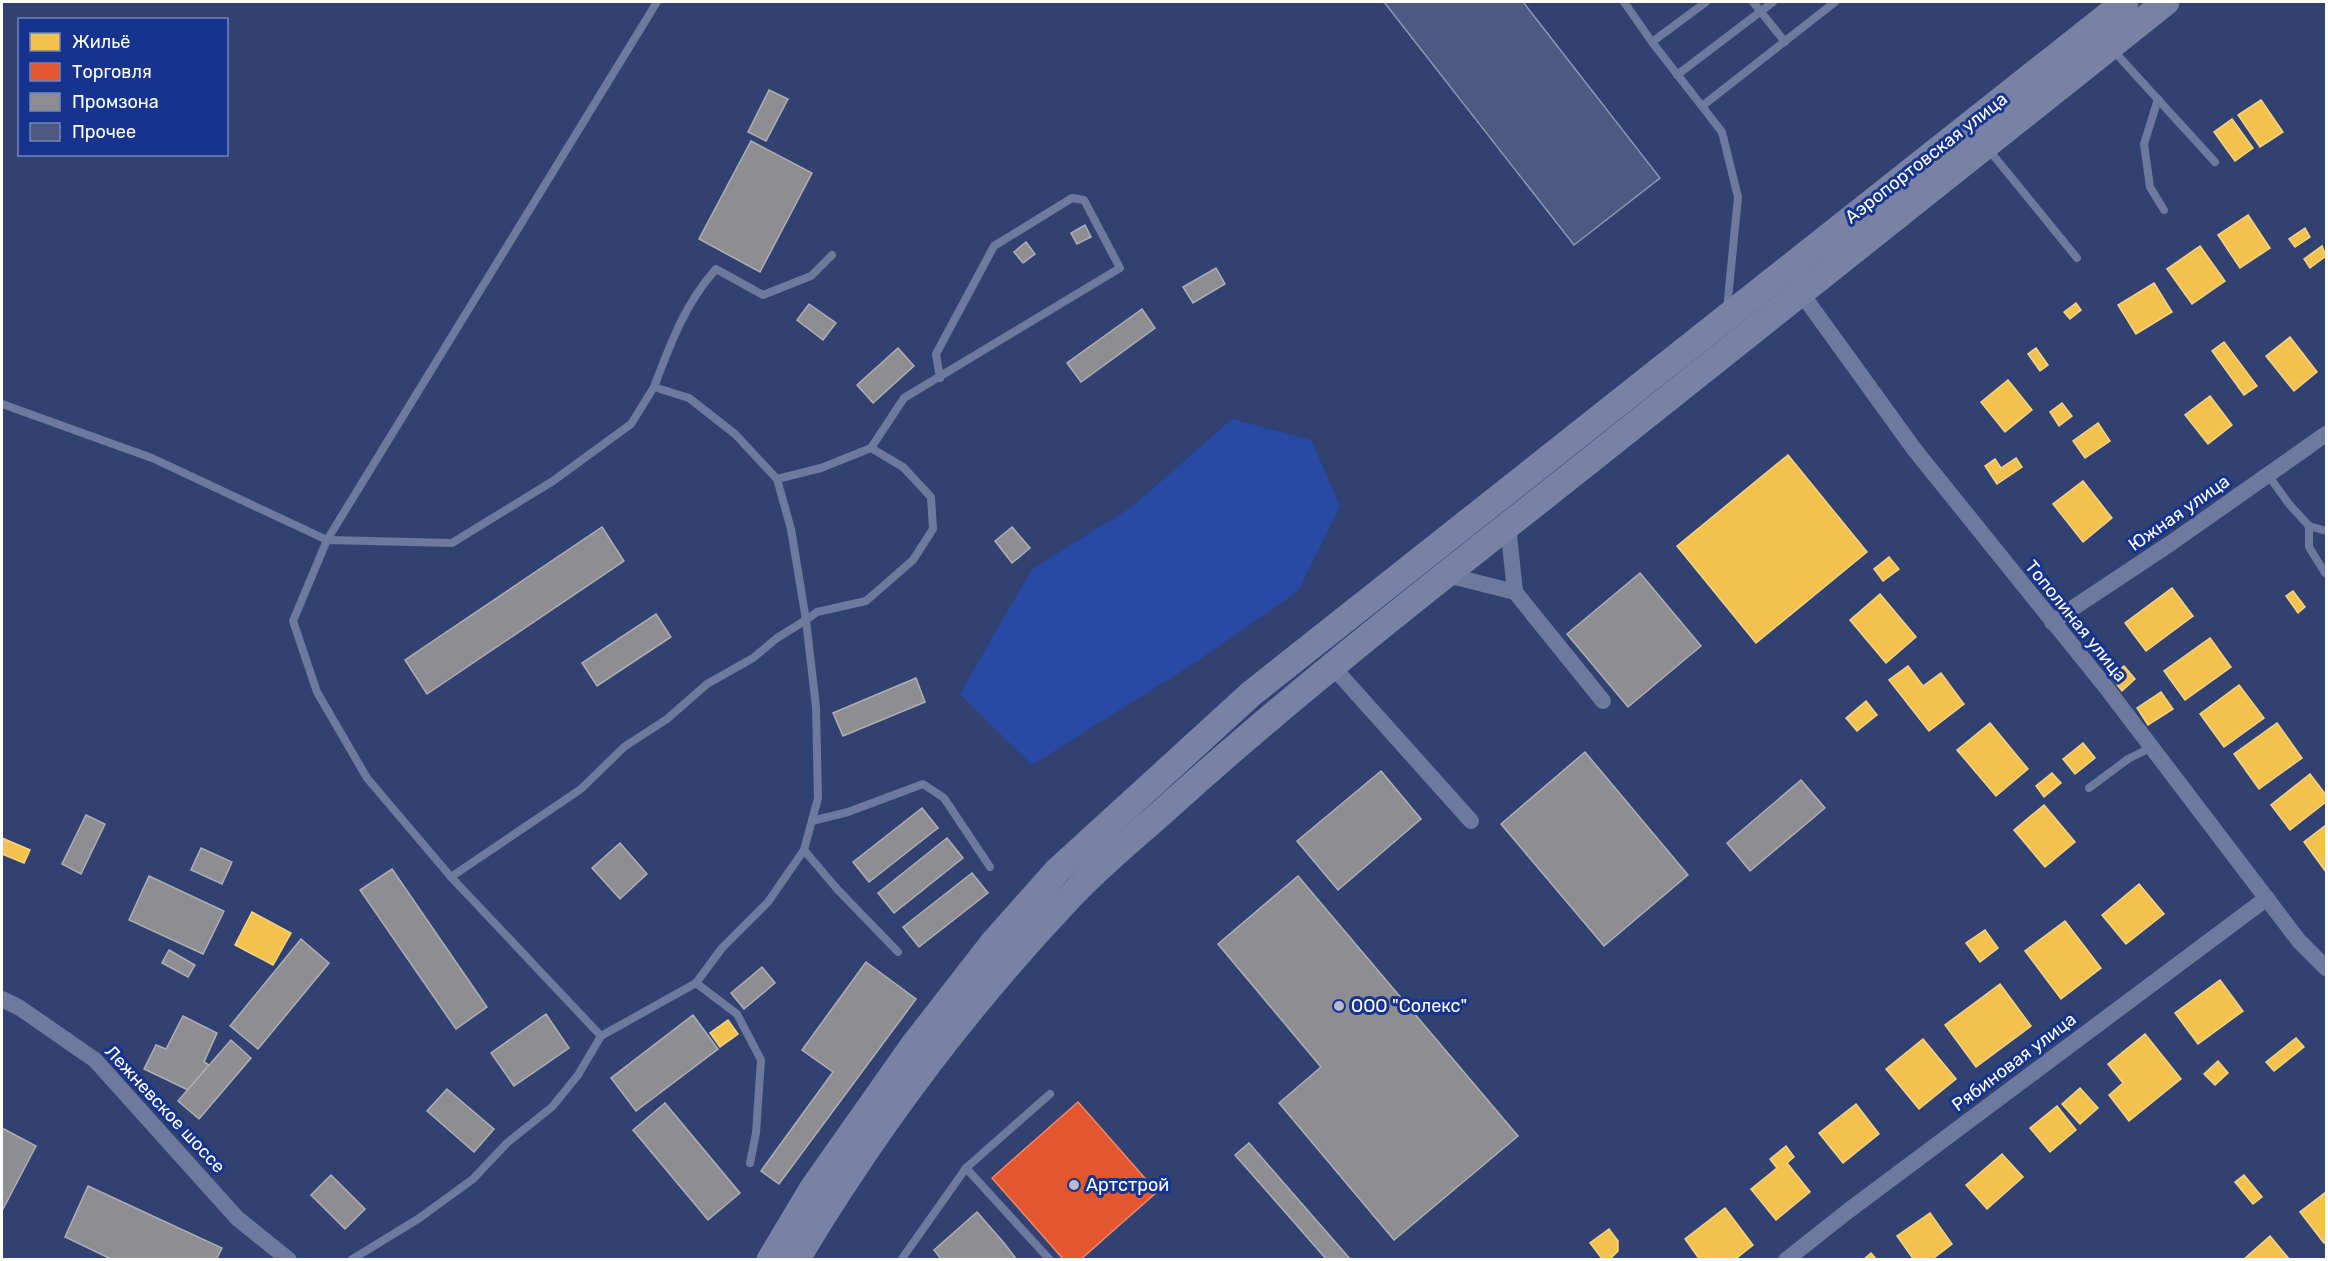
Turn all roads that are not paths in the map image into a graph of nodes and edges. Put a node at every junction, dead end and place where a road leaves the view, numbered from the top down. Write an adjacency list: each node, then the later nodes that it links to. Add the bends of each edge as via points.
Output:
1 (657, 2): 33 (lane)
2 (1623, 2): 10 (lane)
3 (1706, 2): 10 (lane)
4 (1753, 2): 9 (lane)
5 (1773, 2): 9 (lane)
6 (1835, 2): 11 (lane)
7 (2125, 2): 22 (main road, Аэропортовская улица)
8 (2166, 2): 12 (main road, Аэропортовская улица)
9 (1761, 11): 11 (lane); 13 (lane)
10 (1652, 42): 13 (lane)
11 (1785, 42): 15 (lane)
12 (2110, 46): 14 (lane); 16 (main road, Аэропортовская улица)
13 (1677, 75): 22 (lane, via 1722,132 1738,197)
14 (2158, 99): 17 (lane); 18 (lane, via 2144,144 2150,186)
15 (1706, 103)
16 (1986, 148): 20 (lane); 21 (main road, Аэропортовская улица)
17 (2215, 162)
18 (2164, 210)
19 (832, 255): 24 (lane, via 811,276 763,295 716,269 698,288)
20 (2077, 258)
21 (1802, 294): 30 (main road, Аэропортовская улица); 38 (street, Тополиная улица, via 1914,449)
22 (1726, 315): 59 (main road, Аэропортовская улица, via 1252,693 1057,871 993,943 913,1046 813,1188)
23 (940, 378): 23 (lane, via 1120,268 1084,200 1072,198 994,246 936,354); 27 (lane, via 904,398)
24 (654, 387): 29 (lane, via 689,398 735,434); 33 (lane, via 631,424 554,482 452,543)
25 (2, 404): 33 (lane, via 152,458)
26 (2326, 434): 28 (street, Южная улица)
27 (871, 448): 29 (lane, via 821,468); 37 (lane, via 903,467 931,496 933,529 914,560 866,601 817,612)
28 (2268, 475): 31 (lane); 38 (street, Южная улица)
29 (777, 479): 37 (lane, via 791,529)
30 (1508, 525): 35 (main road, Аэропортовская улица); 36 (street)
31 (2309, 526): 32 (lane); 34 (lane, via 2309,547)
32 (2326, 531)
33 (327, 540): 47 (lane, via 293,621 317,692 367,778)
34 (2325, 573)
35 (1447, 575): 36 (street); 39 (main road, Аэропортовская улица)
36 (1515, 592): 40 (street)
37 (806, 620): 43 (lane, via 816,707 818,798); 47 (lane, via 753,658 707,684 667,719 624,747 581,789)
38 (2052, 622): 41 (street, Тополиная улица)
39 (1333, 667): 44 (street); 60 (main road, Аэропортовская улица, via 1247,736 1063,904 1001,972 870,1145)
40 (1603, 701)
41 (2151, 747): 42 (lane); 48 (street, Тополиная улица)
42 (2089, 788)
43 (812, 821): 45 (lane); 46 (lane, via 923,784 944,798)
44 (1472, 821)
45 (804, 850): 49 (lane); 51 (lane, via 768,902 722,948)
46 (990, 867)
47 (451, 877): 53 (lane)
48 (2267, 898): 50 (street, Тополиная улица, via 2299,941); 63 (street, Рябиновая улица)
49 (898, 952)
50 (2326, 968)
51 (696, 983): 53 (lane); 55 (lane, via 737,1014 762,1060)
52 (2, 999): 57 (street, Лежневское шоссе, via 95,1060 237,1218)
53 (601, 1036): 58 (lane, via 578,1075 552,1107 507,1143 473,1179)
54 (1050, 1094): 56 (lane)
55 (750, 1163)
56 (966, 1168): 61 (lane); 62 (lane)
57 (289, 1260)
58 (351, 1260)
59 (770, 1260)
60 (796, 1260)
61 (902, 1260)
62 (1050, 1260)
63 (1786, 1260)

